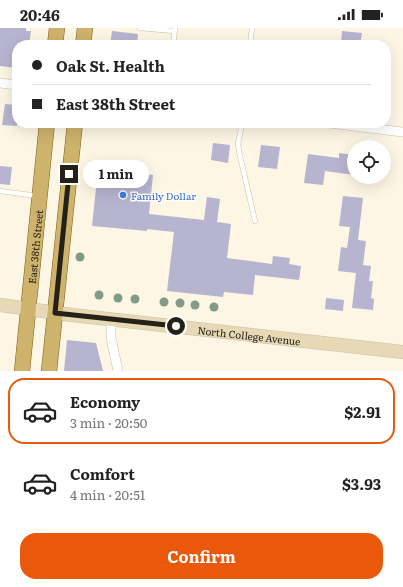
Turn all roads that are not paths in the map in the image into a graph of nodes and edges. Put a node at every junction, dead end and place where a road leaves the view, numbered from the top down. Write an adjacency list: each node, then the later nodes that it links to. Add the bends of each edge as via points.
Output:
1 (57, 28): 6 (main road)
2 (85, 28): 7 (main road)
3 (140, 28): 5 (lane)
4 (252, 28): 9 (lane)
5 (175, 29): 8 (lane)
6 (56, 40)
7 (84, 40)
8 (174, 40)
9 (251, 40)
10 (0, 83): 11 (street)
11 (12, 84)
12 (47, 128): 18 (main road, East 38th Street)
13 (74, 128): 22 (main road)
14 (241, 128): 19 (lane, via 238,144)
15 (370, 128): 16 (street)
16 (403, 132)
17 (0, 191): 18 (lane)
18 (40, 196): 21 (main road, East 38th Street)
19 (255, 221)
20 (0, 305): 21 (main road, North College Avenue)
21 (28, 309): 22 (main road, North College Avenue); 25 (main road, East 38th Street)
22 (55, 313): 23 (main road, North College Avenue); 26 (main road)
23 (111, 319): 24 (main road, North College Avenue); 27 (street, via 111,338)
24 (403, 352)
25 (22, 371)
26 (49, 371)
27 (118, 371)

